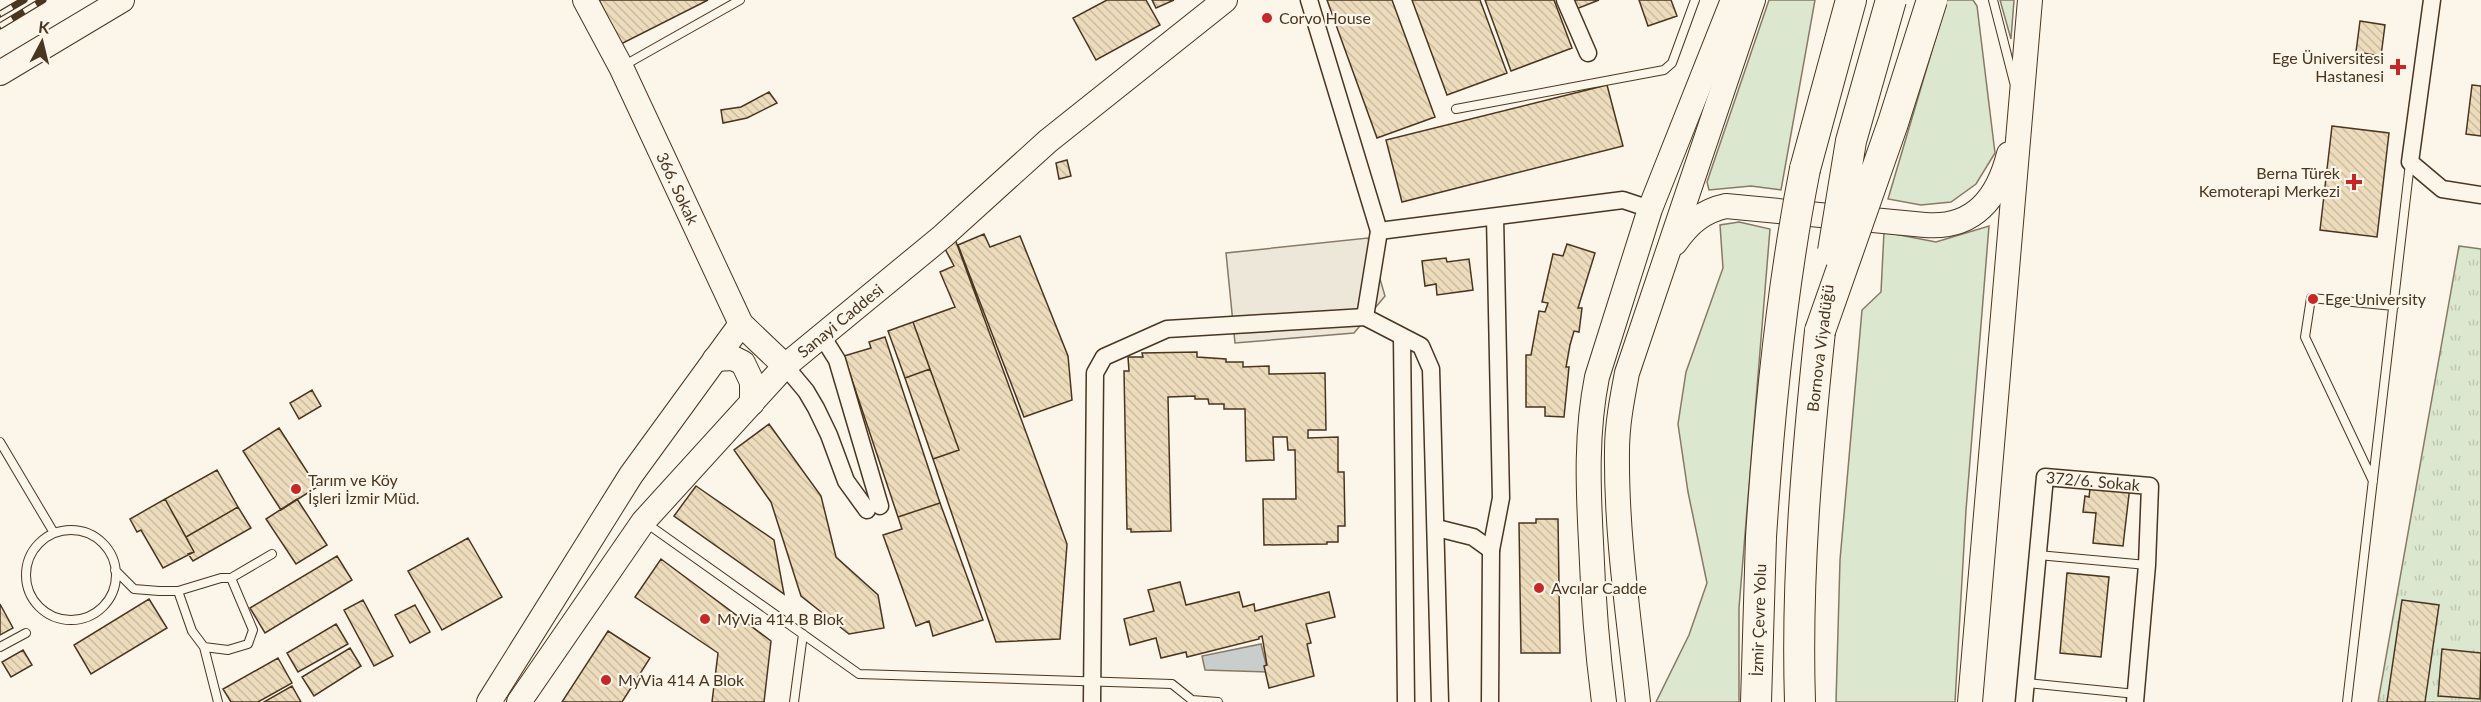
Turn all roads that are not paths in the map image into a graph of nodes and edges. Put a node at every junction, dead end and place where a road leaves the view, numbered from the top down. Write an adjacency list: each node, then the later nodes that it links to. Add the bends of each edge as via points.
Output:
1 (122, 0): 19 (street)
2 (585, 0): 18 (street, 366. Sokak)
3 (740, 0): 18 (lane)
4 (1225, 0): 33 (street, Sanayi Caddesi, via 1048,141 943,236)
5 (1309, 0): 27 (street)
6 (1565, 0): 17 (street)
7 (1695, 0): 20 (lane, via 1672,63 1664,70)
8 (1733, 0): 25 (street)
9 (1754, 0): 28 (street)
10 (1838, 0): 23 (highway)
11 (1851, 0): 23 (highway)
12 (1891, 0): 32 (highway, Bornova Viyadüğü, bridge, via 1851,141)
13 (1932, 0): 32 (highway, bridge)
14 (1993, 0): 21 (lane)
15 (2030, 0): 21 (street)
16 (2432, 0): 22 (street)
17 (1588, 53)
18 (621, 67): 31 (street, 366. Sokak)
19 (0, 73)
20 (1456, 109)
21 (2021, 111): 28 (street, via 2006,168 1994,193 1967,219 1942,226 1726,206 1701,214 1687,226); 70 (street)
22 (2410, 162): 24 (street, via 2442,189); 29 (lane)
23 (1805, 169): 68 (highway, İzmir Çevre Yolu, bridge, via 1782,306 1767,440)
24 (2481, 195)
25 (1650, 208): 26 (street, via 1623,200); 66 (street, via 1591,406 1587,470 1595,635)
26 (1495, 218): 27 (street); 43 (street, via 1501,498)
27 (1379, 231): 30 (street)
28 (1662, 266): 67 (street, via 1627,373 1617,449 1620,531)
29 (2394, 306): 39 (lane); 39 (lane, via 2311,298 2305,337)
30 (1365, 317): 34 (street); 54 (street, via 1167,329 1104,357 1095,373)
31 (741, 324): 35 (street); 36 (street, 366. Sokak)
32 (1820, 331): 69 (highway, Bornova Viyadüğü, via 1800,569)
33 (822, 336): 36 (street, Sanayi Caddesi); 36 (street, via 837,360 874,508 846,481 816,408)
34 (1402, 337): 41 (street, via 1421,346 1431,369); 63 (street)
35 (715, 359): 37 (street, via 733,358 743,363 752,382); 58 (street, via 631,475)
36 (785, 366): 37 (street, Sanayi Caddesi)
37 (752, 403): 40 (street, Sanayi Caddesi)
38 (0, 442): 42 (lane)
39 (2374, 481): 72 (lane)
40 (643, 522): 51 (lane); 59 (street, Sanayi Caddesi)
41 (1437, 528): 43 (street, via 1473,537); 64 (street)
42 (54, 533): 47 (lane, via 74,531 94,537 112,557); 47 (lane, via 36,547 26,567 31,597 48,613 69,620 98,611 114,585)
43 (1491, 550): 65 (street)
44 (272, 554): 48 (lane)
45 (2038, 555): 46 (lane); 46 (street, 372/6. Sokak, via 2045,477 2150,486); 55 (street, 372/6. Sokak)
46 (2147, 565): 56 (street, 372/6. Sokak)
47 (115, 570): 49 (lane, via 134,588)
48 (231, 578): 49 (lane); 53 (lane, via 253,630 248,644 228,650)
49 (178, 591): 53 (lane, via 192,631)
50 (26, 633): 52 (lane)
51 (803, 634): 54 (lane, via 860,674); 60 (lane)
52 (0, 647)
53 (204, 647): 57 (lane)
54 (1090, 681): 61 (street); 62 (lane, via 1172,684 1192,700)
55 (2026, 683): 56 (lane); 71 (street, 372/6. Sokak)
56 (2135, 698)
57 (218, 702)
58 (489, 702)
59 (519, 702)
60 (794, 702)
61 (1092, 702)
62 (1218, 702)
63 (1406, 702)
64 (1440, 702)
65 (1490, 702)
66 (1604, 702)
67 (1638, 702)
68 (1756, 702)
69 (1800, 702)
70 (1970, 702)
71 (2024, 702)
72 (2347, 702)

